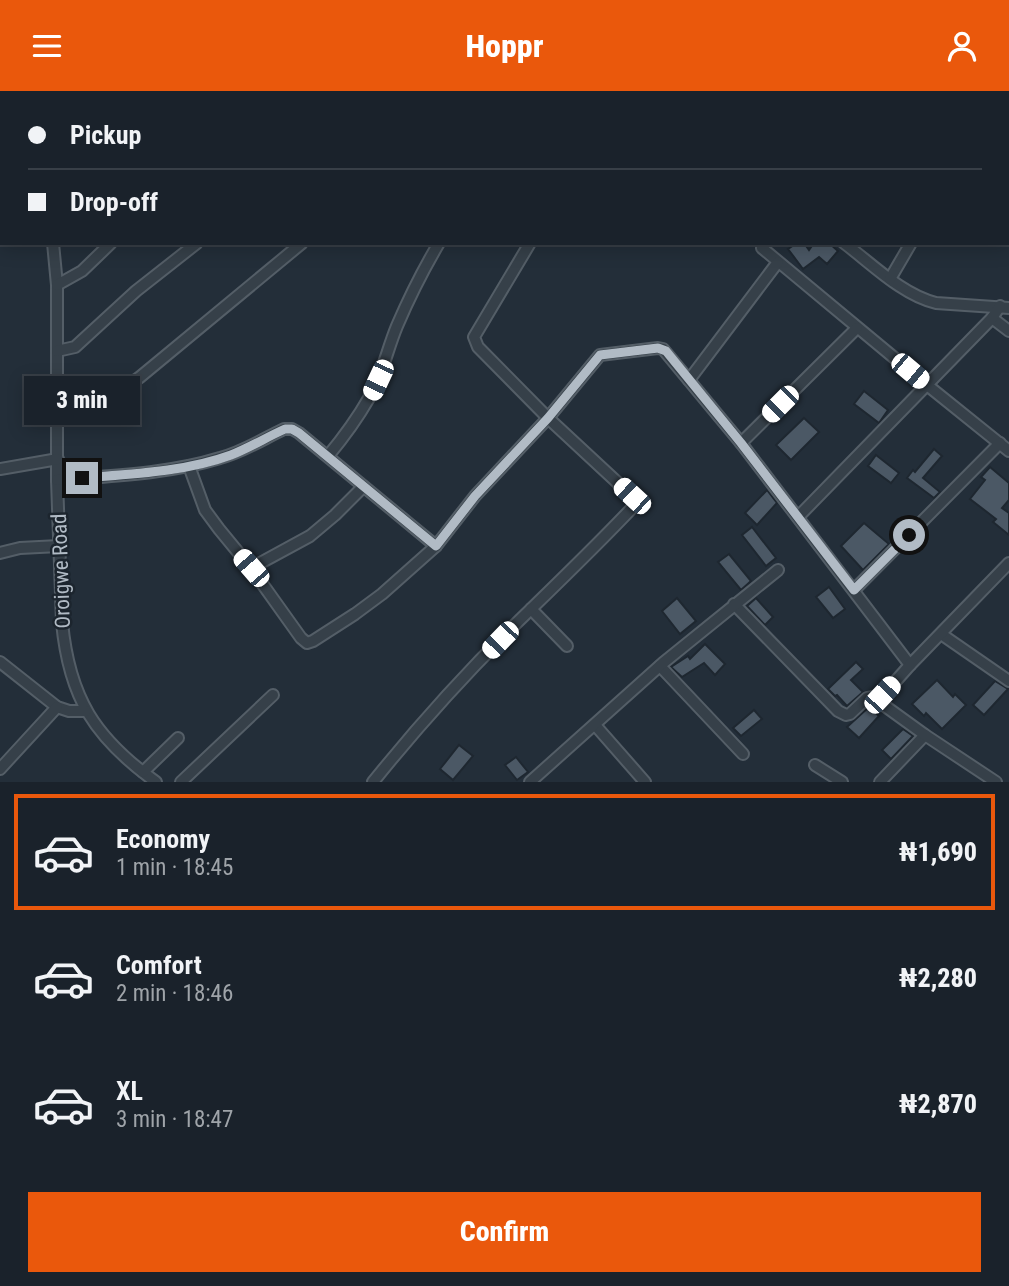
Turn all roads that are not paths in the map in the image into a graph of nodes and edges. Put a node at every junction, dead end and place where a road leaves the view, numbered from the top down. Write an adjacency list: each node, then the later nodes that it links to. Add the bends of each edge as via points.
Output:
1 (52, 245): 12 (street, Oroigwe Road)
2 (109, 245): 12 (street, via 82,271)
3 (194, 245): 17 (street, via 75,347)
4 (300, 245): 20 (street, via 92,412)
5 (438, 245): 25 (street, via 397,327 370,397)
6 (529, 245): 21 (street, via 474,337 478,347)
7 (847, 245): 11 (street)
8 (910, 245): 11 (street)
9 (762, 248): 10 (street)
10 (778, 262): 15 (street); 18 (street)
11 (890, 279): 13 (street, via 936,303)
12 (57, 285): 17 (street, Oroigwe Road)
13 (1004, 307): 14 (street)
14 (992, 318): 16 (street); 19 (street)
15 (857, 328): 19 (street); 22 (street)
16 (1009, 331)
17 (57, 351): 20 (street, Oroigwe Road)
18 (689, 380): 21 (street, via 663,349 604,353); 22 (street)
19 (927, 385): 23 (street); 31 (street)
20 (58, 417): 26 (street, Oroigwe Road)
21 (548, 418): 33 (street, via 475,496); 40 (street, via 634,501 592,551)
22 (741, 443): 31 (street)
23 (1000, 443): 24 (street); 38 (street)
24 (1009, 451)
25 (328, 456): 27 (street, via 299,433 285,429 233,454); 30 (street)
26 (58, 459): 28 (street); 29 (street, Oroigwe Road)
27 (189, 466): 29 (street); 36 (street, via 205,510)
28 (0, 469)
29 (57, 480): 32 (street, Oroigwe Road)
30 (363, 487): 33 (street); 36 (street, via 310,536)
31 (798, 517): 38 (street)
32 (59, 545): 34 (street); 50 (street, Oroigwe Road, via 64,645)
33 (436, 546): 36 (street, via 373,600 307,643)
34 (0, 553)
35 (1008, 566): 41 (street)
36 (251, 568)
37 (778, 570): 39 (street)
38 (854, 590): 44 (street)
39 (734, 604): 45 (street); 48 (street, via 838,711 846,715 867,698)
40 (531, 609): 42 (street); 60 (street, via 469,671)
41 (941, 634): 44 (street); 46 (street)
42 (567, 646)
43 (0, 662): 49 (street)
44 (910, 664): 48 (street)
45 (660, 666): 51 (street); 54 (street)
46 (1009, 681)
47 (273, 695): 59 (street)
48 (882, 695): 52 (street, via 878,701)
49 (57, 707): 50 (street); 56 (street)
50 (86, 712): 57 (street, Oroigwe Road, via 116,750)
51 (595, 725): 61 (street); 62 (street)
52 (925, 735): 64 (street); 65 (street)
53 (178, 738): 57 (street)
54 (743, 754)
55 (815, 765): 63 (street)
56 (0, 769)
57 (143, 772): 58 (street, Oroigwe Road)
58 (156, 782)
59 (181, 782)
60 (373, 782)
61 (530, 782)
62 (645, 782)
63 (842, 782)
64 (880, 782)
65 (996, 782)

